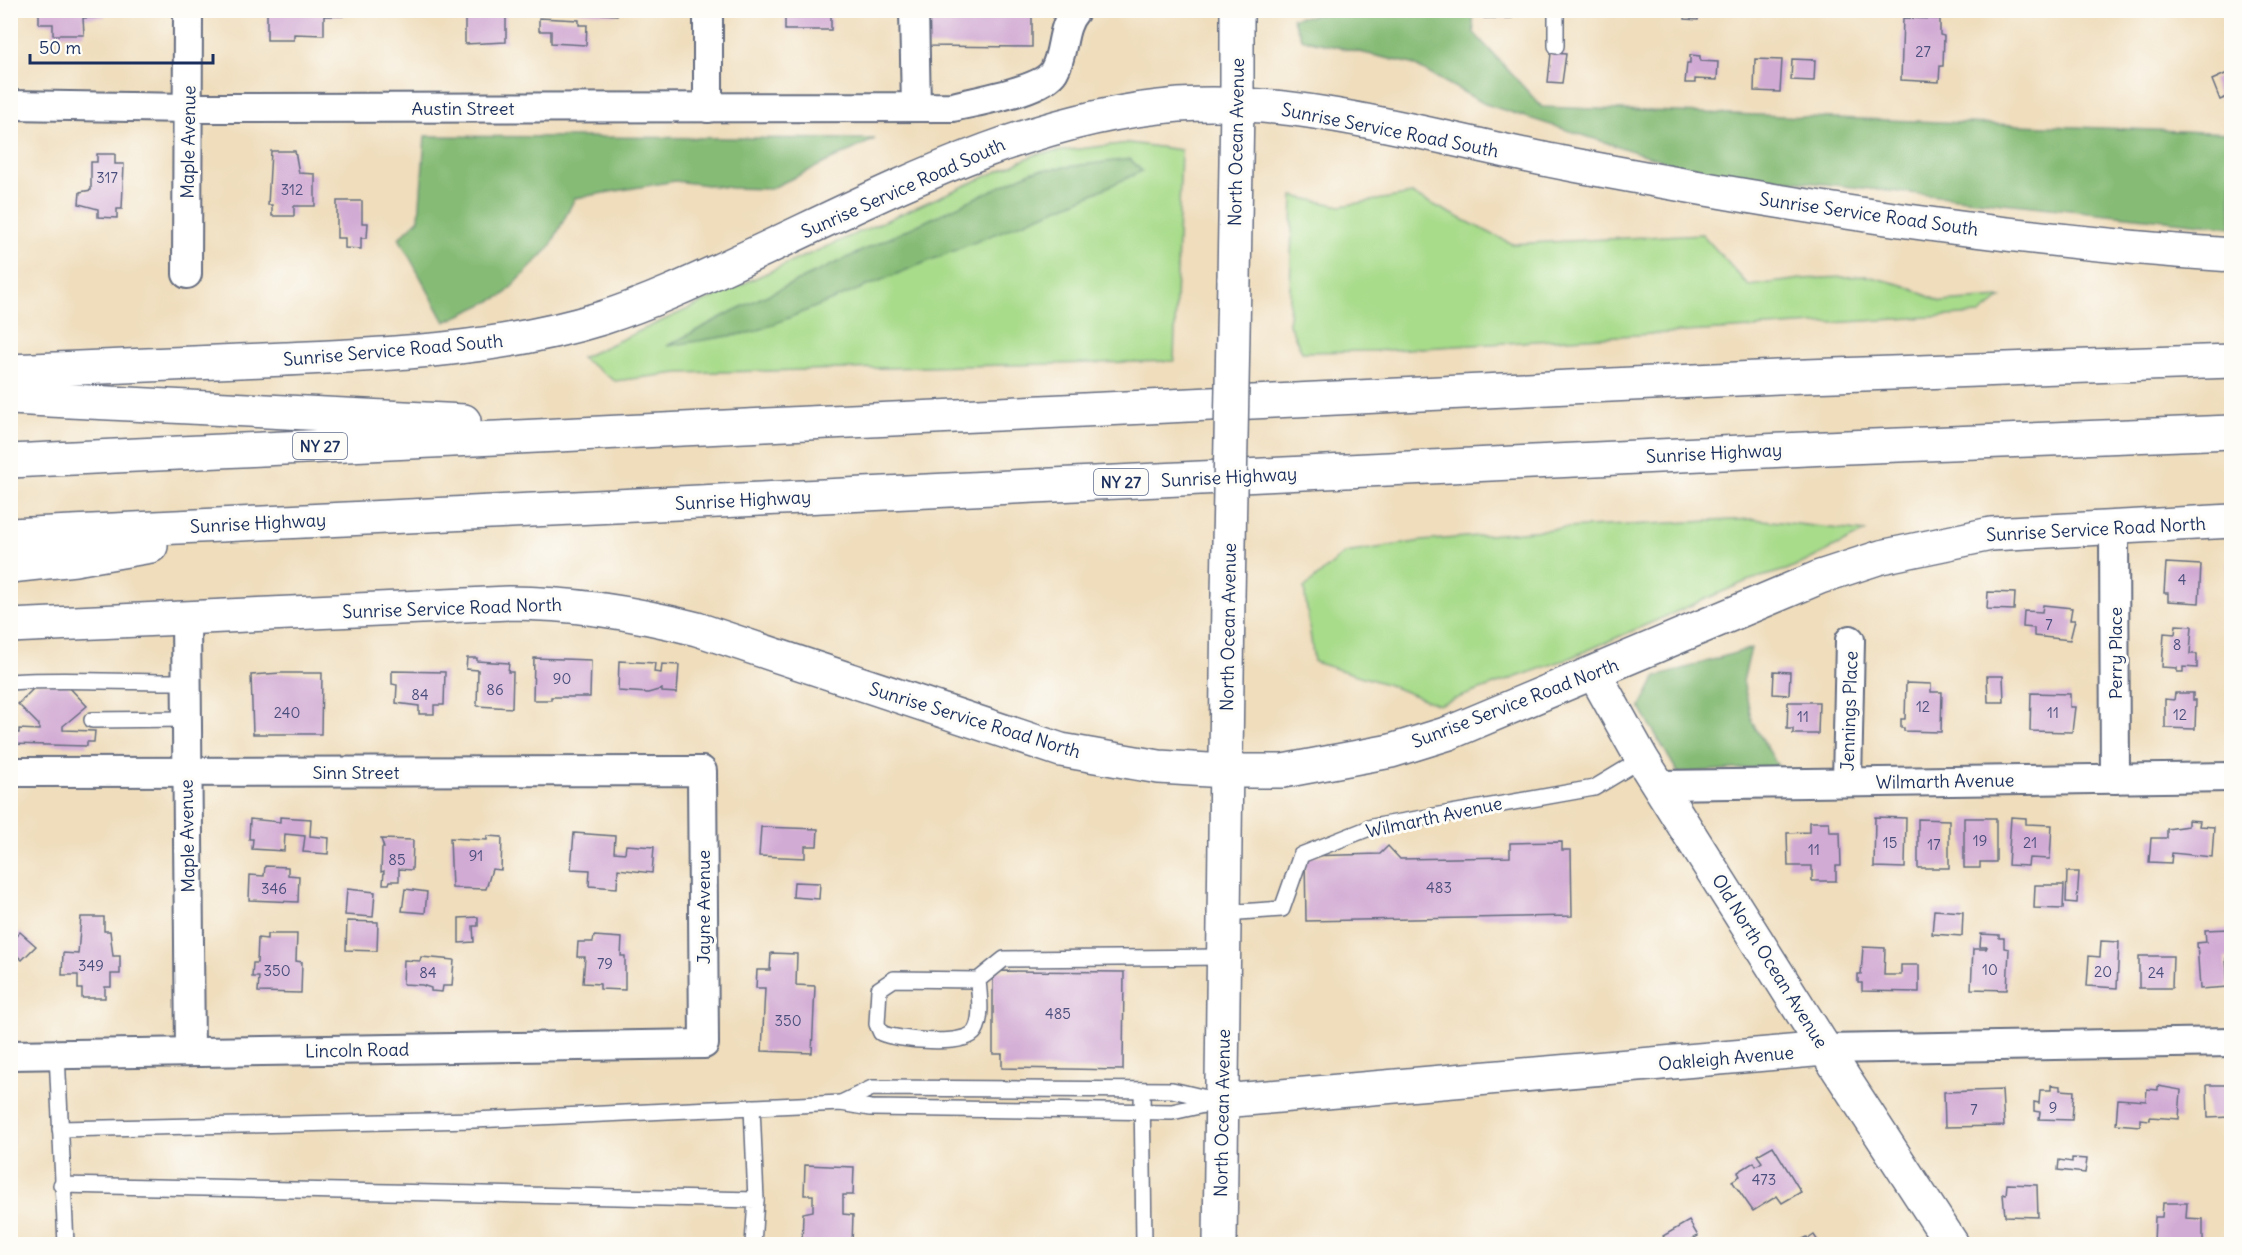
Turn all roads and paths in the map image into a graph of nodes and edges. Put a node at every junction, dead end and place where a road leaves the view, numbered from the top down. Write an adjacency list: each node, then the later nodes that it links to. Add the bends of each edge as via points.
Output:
1 (188, 10): 11 (street, Maple Avenue)
2 (708, 10): 12 (street)
3 (914, 10): 10 (street)
4 (1076, 10): 10 (street, Austin Street, via 1068,19 1053,72 1038,84 953,107)
5 (1238, 10): 9 (main road, North Ocean Avenue)
6 (1556, 10): 7 (lane)
7 (1556, 46)
8 (10, 105): 11 (street, Austin Street)
9 (1237, 105): 13 (main road, Sunrise Service Road South, via 1290,109 1572,165 1820,208 2072,240); 16 (main road, Sunrise Service Road South, via 1147,109 1015,140 942,168 652,299 608,316 516,340 357,355); 35 (main road, North Ocean Avenue, bridge)
10 (916, 107): 12 (street, Austin Street)
11 (189, 108): 12 (street, Austin Street); 14 (street, Maple Avenue)
12 (708, 108)
13 (2232, 255)
14 (187, 274)
15 (2232, 361): 18 (main road, NY 27, via 1778,377)
16 (10, 371)
17 (10, 399): 18 (main road)
18 (629, 432): 20 (main road, NY 27)
19 (2232, 432): 22 (main road, Sunrise Highway / NY 27)
20 (10, 461)
21 (2232, 521): 23 (main road, Sunrise Service Road North)
22 (282, 522): 24 (main road, Sunrise Highway / NY 27); 25 (main road, via 75,559)
23 (2114, 526): 29 (main road, Sunrise Service Road North, via 1991,534 1881,557 1820,576); 40 (street, Perry Place)
24 (10, 535)
25 (10, 566)
26 (186, 619): 27 (main road, Sunrise Service Road North); 31 (street, Maple Avenue); 35 (main road, Sunrise Service Road North, via 509,603 599,608 697,629 1061,750 1159,767)
27 (10, 626)
28 (1851, 640): 41 (street, Jennings Place)
29 (1594, 673): 35 (main road, Sunrise Service Road North, via 1449,733 1390,751 1283,771); 37 (main road, Old North Ocean Avenue)
30 (10, 682): 31 (lane)
31 (187, 682): 32 (street, Maple Avenue)
32 (187, 719): 33 (lane); 38 (street, Maple Avenue)
33 (92, 720)
34 (702, 771): 38 (street, Sinn Street); 46 (street, Jayne Avenue)
35 (1225, 771): 42 (main road, North Ocean Avenue)
36 (10, 772): 38 (street, Sinn Street)
37 (1651, 772): 41 (street, Wilmarth Avenue); 42 (lane, Wilmarth Avenue, via 1594,788 1372,827 1301,855 1282,909); 47 (main road, Old North Ocean Avenue)
38 (186, 773): 48 (street, Maple Avenue)
39 (2232, 777): 40 (street, Wilmarth Avenue)
40 (2115, 779): 41 (street, Wilmarth Avenue)
41 (1847, 782)
42 (1225, 913): 43 (main road, North Ocean Avenue)
43 (1225, 957): 44 (lane, via 1004,959); 52 (main road, North Ocean Avenue)
44 (978, 980): 44 (lane, via 894,979 879,989 877,1024 881,1033 893,1038 963,1040 975,1032 978,1023)
45 (2232, 1042): 47 (street, Oakleigh Avenue)
46 (704, 1044): 48 (street, Lincoln Road)
47 (1825, 1049): 52 (main road, Oakleigh Avenue); 63 (main road, Old North Ocean Avenue)
48 (190, 1052): 49 (street, Lincoln Road)
49 (57, 1054): 50 (street, Lincoln Road); 56 (lane)
50 (10, 1055)
51 (1142, 1090): 52 (lane, via 1172,1090); 53 (lane, via 872,1088); 55 (lane)
52 (1222, 1101): 55 (lane, via 1172,1112); 62 (main road, North Ocean Avenue)
53 (841, 1103): 54 (lane); 55 (lane, via 870,1108)
54 (752, 1107): 56 (lane, via 474,1120); 58 (lane)
55 (1143, 1111): 61 (lane)
56 (60, 1129): 57 (lane)
57 (61, 1185): 58 (lane); 59 (lane)
58 (756, 1200): 60 (lane)
59 (66, 1245)
60 (753, 1245)
61 (1144, 1245)
62 (1220, 1245)
63 (1952, 1245)

